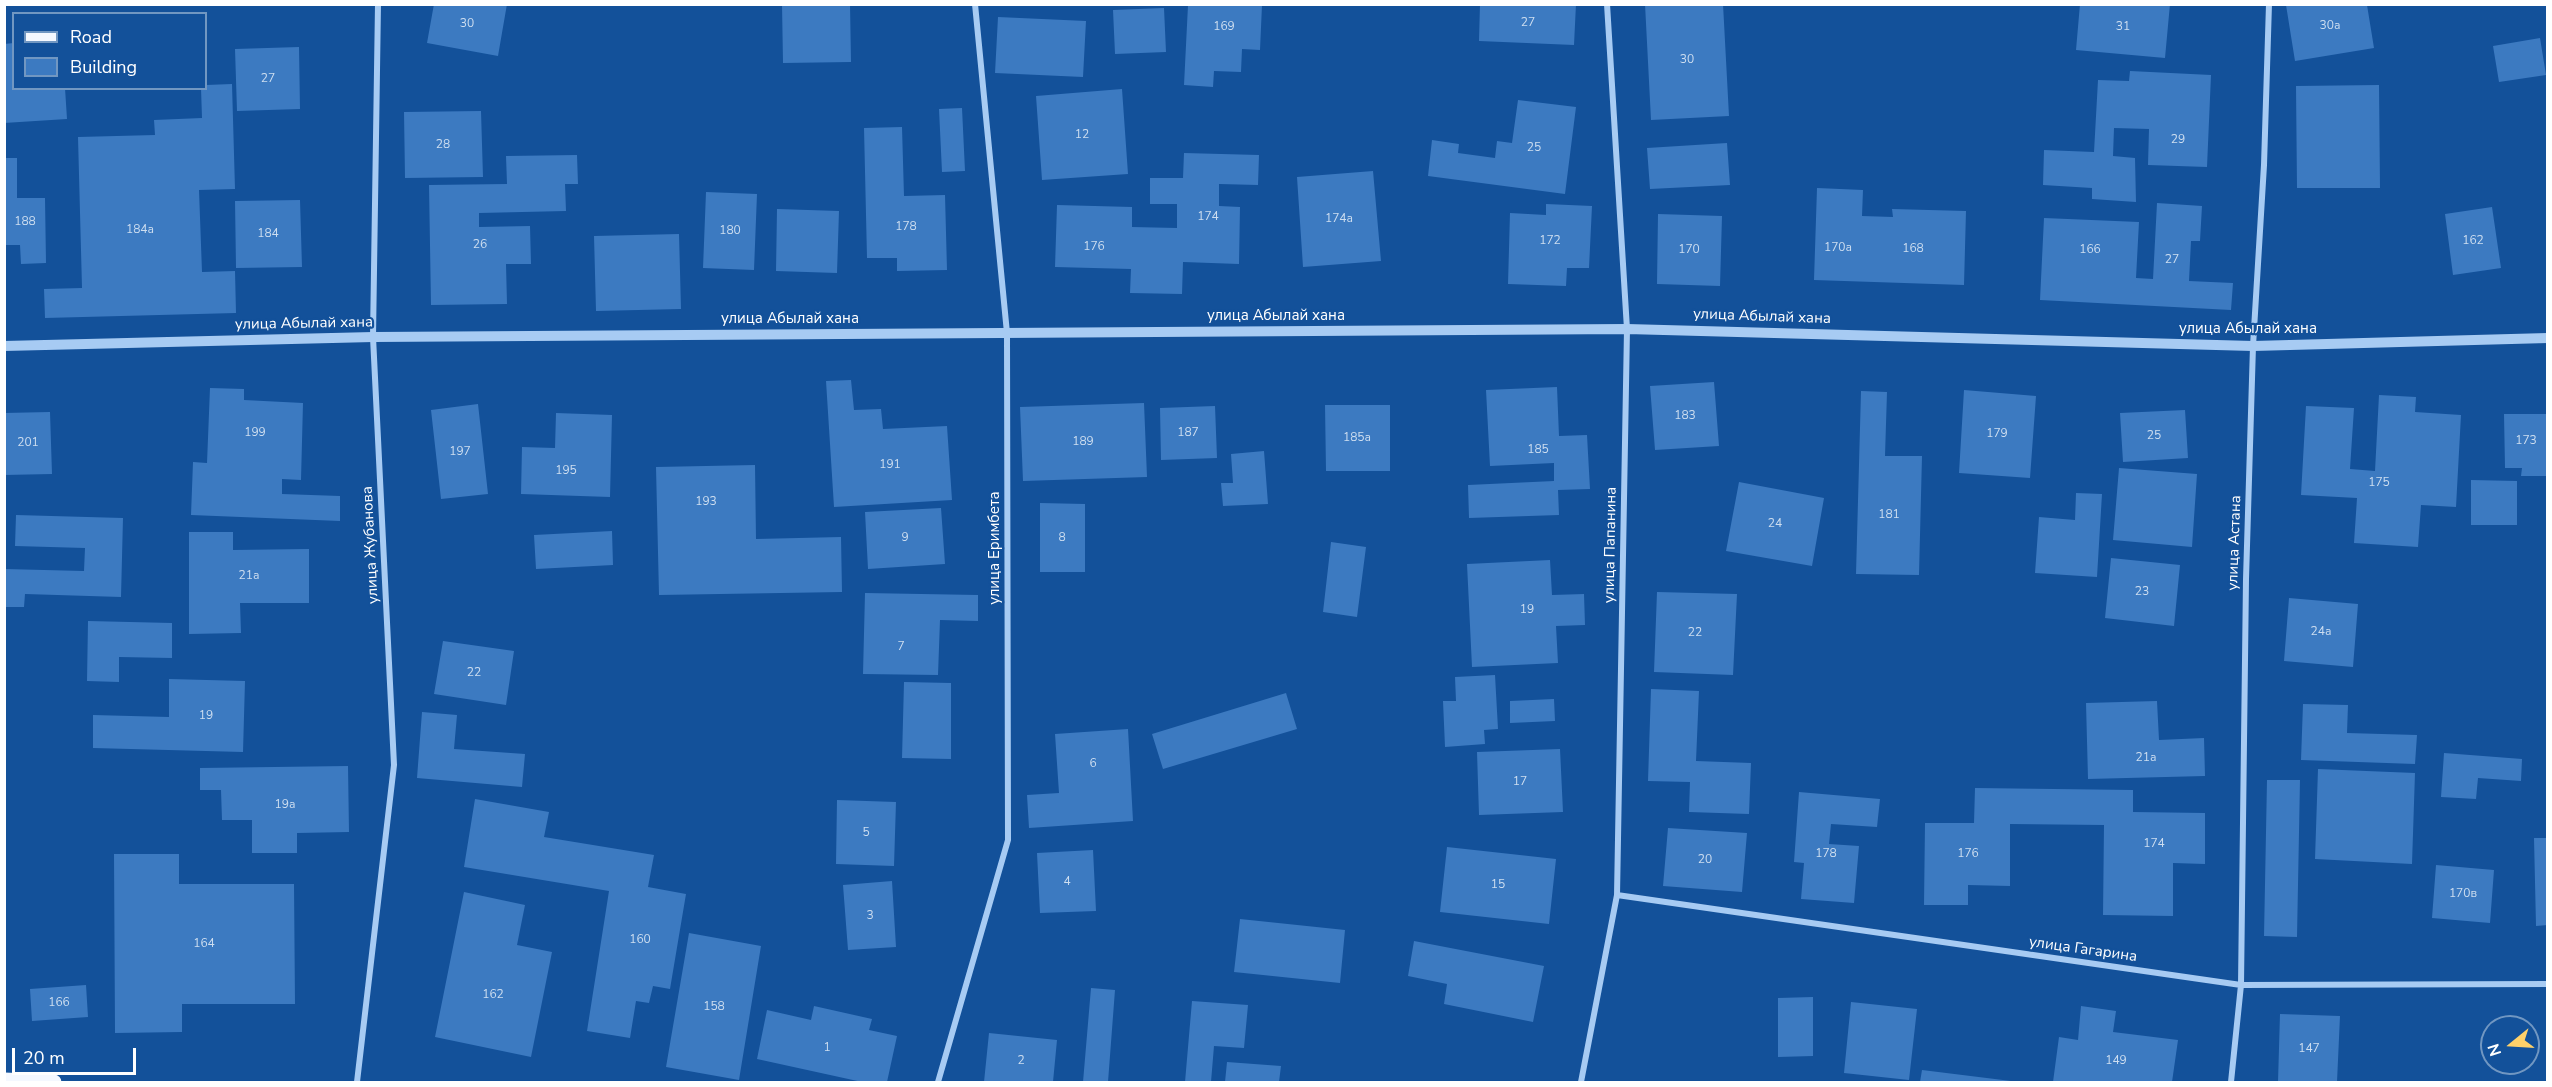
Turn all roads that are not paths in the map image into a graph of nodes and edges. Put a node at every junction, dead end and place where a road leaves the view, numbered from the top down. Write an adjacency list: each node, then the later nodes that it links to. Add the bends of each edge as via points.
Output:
1 (378, 4): 7 (street, улица Жубанова)
2 (975, 4): 6 (street, улица Еримбета)
3 (1607, 4): 5 (street, улица Папанина)
4 (2269, 4): 10 (street, улица Астана)
5 (1627, 329): 6 (street, улица Абылай хана); 10 (street, улица Абылай хана); 11 (street, улица Папанина)
6 (1007, 333): 7 (street, улица Абылай хана); 17 (street, улица Еримбета, via 1008,840)
7 (373, 337): 9 (street, улица Абылай хана); 16 (street, улица Жубанова, via 394,765)
8 (2547, 338): 10 (street, улица Абылай хана)
9 (4, 346)
10 (2253, 346): 13 (street, улица Астана)
11 (1617, 895): 13 (street, улица Гагарина); 18 (street, улица Папанина)
12 (2547, 984): 13 (street, улица Гагарина)
13 (2241, 985): 19 (street, улица Астана)
14 (4, 1080): 15 (main road)
15 (54, 1083)
16 (357, 1083)
17 (938, 1083)
18 (1581, 1083)
19 (2231, 1083)

